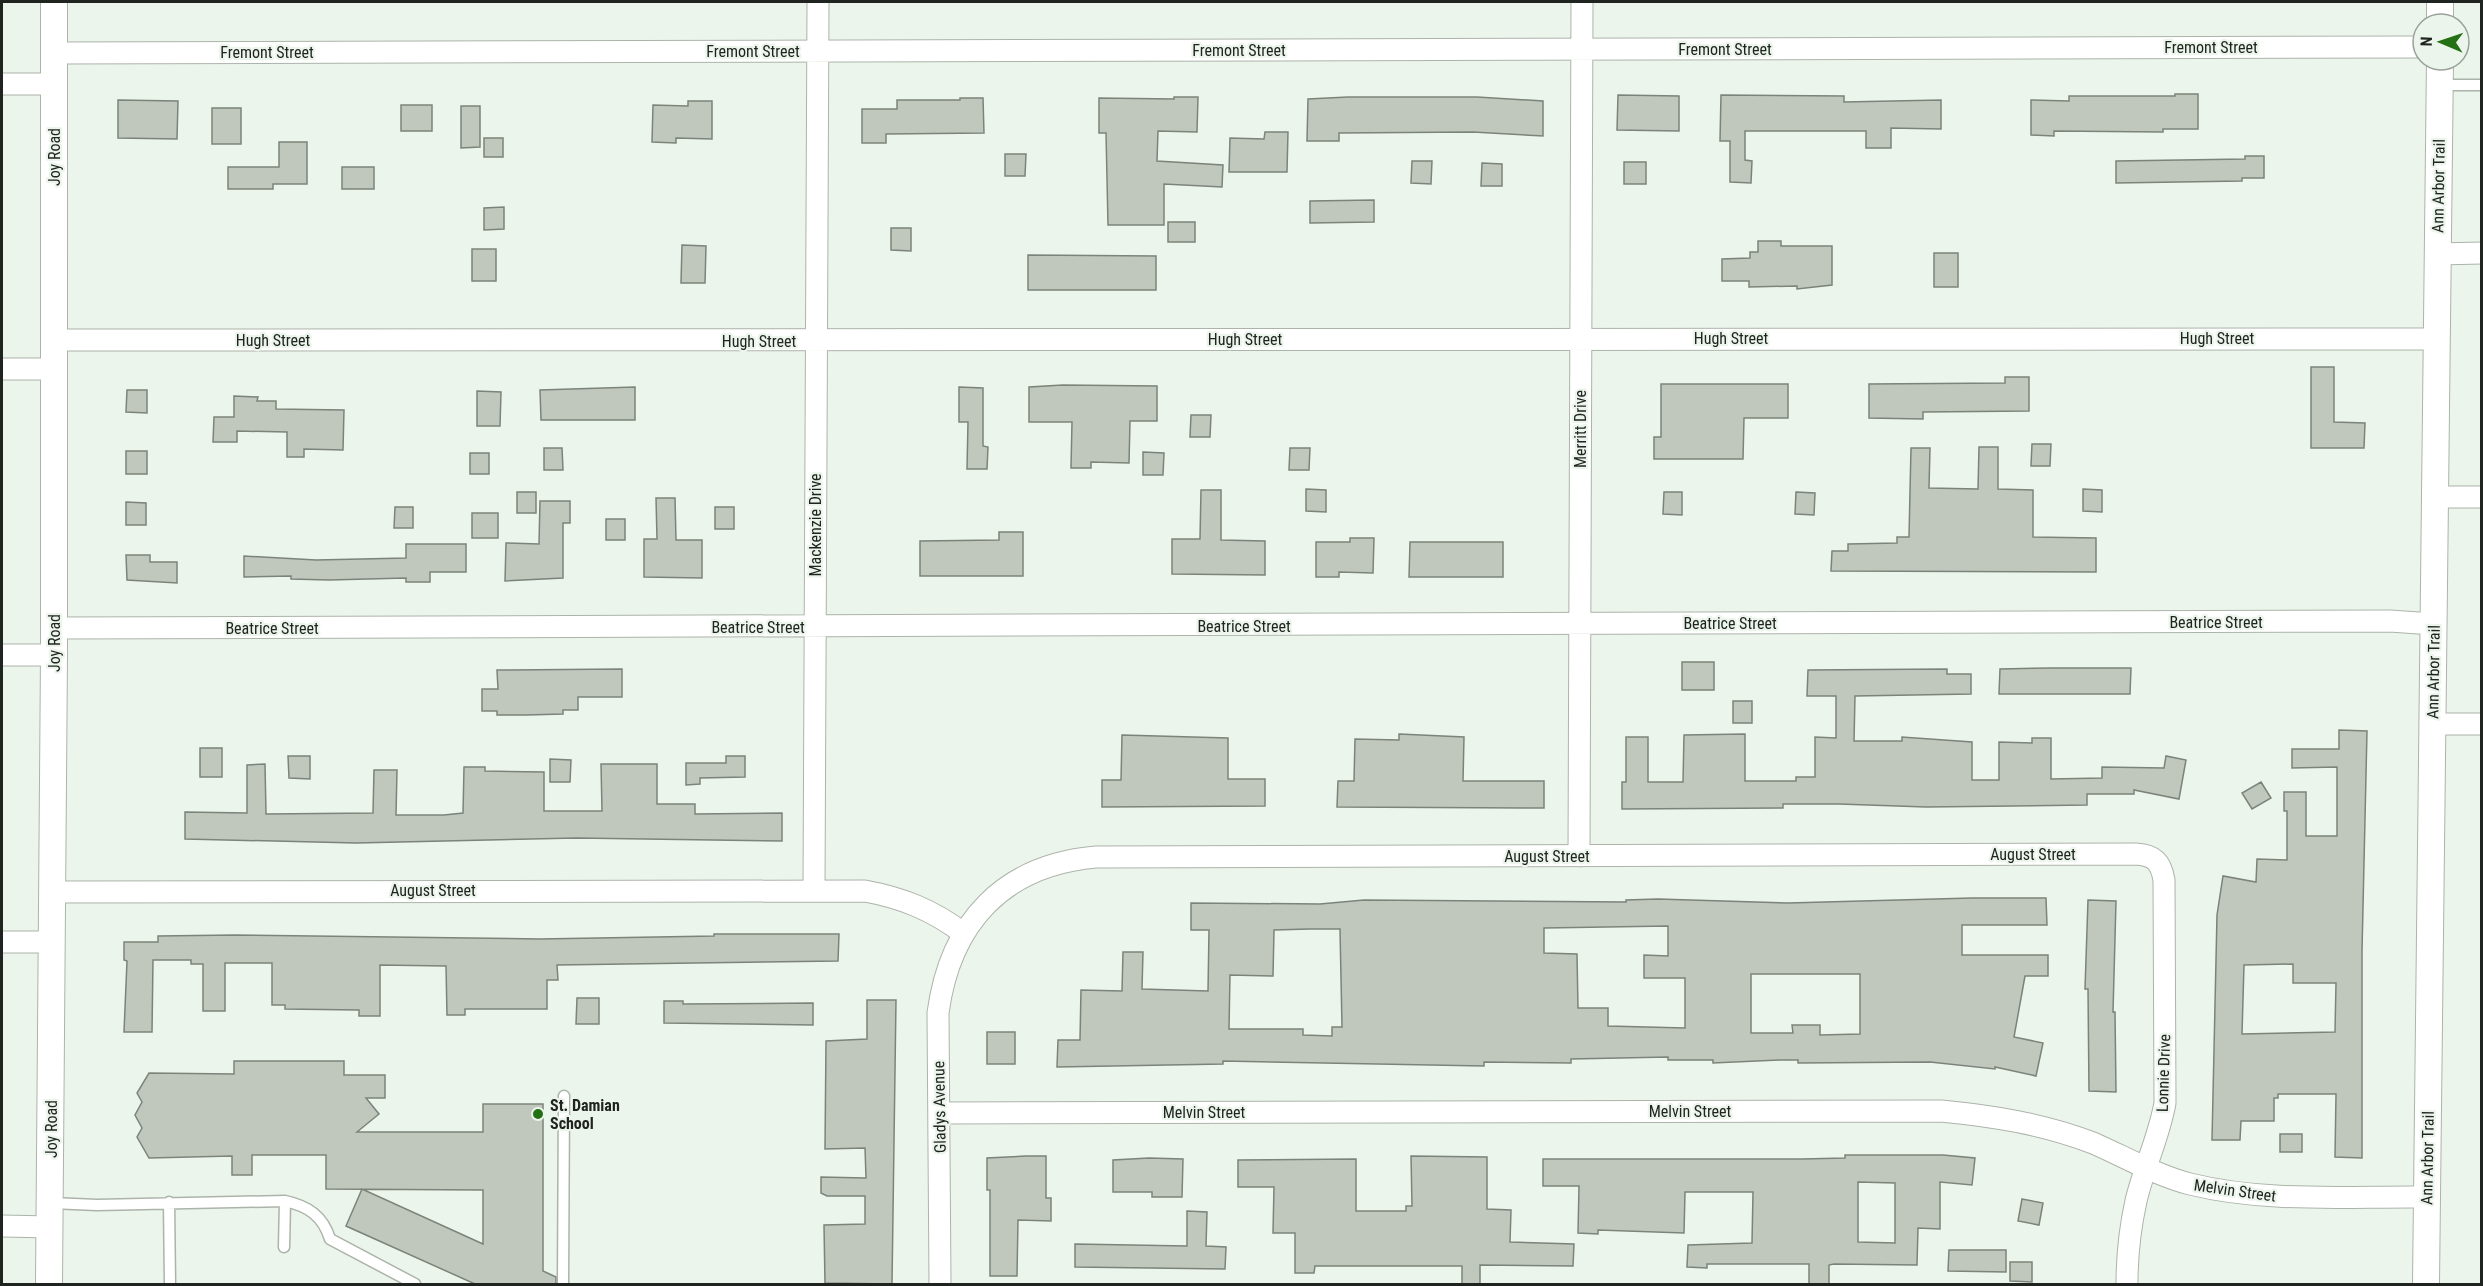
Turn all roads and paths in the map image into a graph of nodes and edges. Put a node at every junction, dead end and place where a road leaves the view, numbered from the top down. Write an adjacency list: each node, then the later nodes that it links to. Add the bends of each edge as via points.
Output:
1 (54, 2): 7 (street, Joy Road)
2 (818, 2): 6 (street, Mackenzie Drive)
3 (1582, 2): 5 (street, Merritt Drive)
4 (2411, 47): 5 (street, Fremont Street)
5 (1582, 49): 6 (street, Fremont Street); 14 (street, Merritt Drive)
6 (817, 51): 7 (street, Fremont Street); 17 (street, Mackenzie Drive)
7 (54, 53): 10 (street, Joy Road)
8 (2440, 72): 11 (lane); 13 (street, Ann Arbor Trail)
9 (2, 84): 10 (street)
10 (55, 84): 16 (street, Joy Road)
11 (2481, 84)
12 (2481, 253): 13 (street)
13 (2437, 254): 15 (street, Ann Arbor Trail)
14 (1581, 338): 15 (street, Hugh Street); 17 (street, Hugh Street); 22 (street, Merritt Drive)
15 (2436, 339): 21 (street, Ann Arbor Trail)
16 (54, 340): 17 (street, Hugh Street); 19 (street, Joy Road)
17 (816, 341): 24 (street, Mackenzie Drive)
18 (2, 369): 19 (street)
19 (54, 369): 25 (street, Joy Road)
20 (2481, 497): 21 (street)
21 (2434, 498): 23 (street, Ann Arbor Trail)
22 (1579, 623): 23 (street, Beatrice Street); 24 (street, Beatrice Street); 30 (street, Merritt Drive)
23 (2433, 624): 28 (street, Ann Arbor Trail)
24 (814, 627): 25 (street, Beatrice Street); 32 (street, Mackenzie Drive)
25 (54, 628): 27 (street, Joy Road)
26 (2, 655): 27 (street)
27 (54, 655): 33 (street, Joy Road)
28 (2432, 724): 29 (street); 40 (street, Ann Arbor Trail)
29 (2481, 724)
30 (1579, 856): 31 (street, August Street, via 2136,854); 34 (street, August Street, via 1079,859 1048,866 1014,882 984,905)
31 (2156, 860): 39 (street, Lonnie Drive, via 2164,880 2165,1102 2161,1128)
32 (814, 890): 33 (street, August Street); 34 (street, via 865,891 896,897 938,914)
33 (52, 892): 36 (street, Joy Road)
34 (963, 933): 38 (street, Gladys Avenue, via 945,973 938,1013)
35 (2, 942): 36 (street)
36 (52, 942): 43 (street, Joy Road)
37 (564, 1096): 49 (lane)
38 (940, 1113): 39 (street, Melvin Street, via 1941,1111 2042,1126); 50 (street, Gladys Avenue)
39 (2147, 1167): 40 (street, Melvin Street, via 2187,1183 2240,1194); 51 (street, Lonnie Drive, via 2136,1200)
40 (2427, 1197): 52 (street, Ann Arbor Trail)
41 (285, 1201): 42 (lane); 45 (lane); 48 (lane, via 305,1206 325,1224 330,1239)
42 (169, 1202): 43 (lane, via 97,1205); 47 (lane)
43 (51, 1215): 44 (street); 46 (street, Joy Road)
44 (2, 1226)
45 (284, 1247)
46 (49, 1284)
47 (170, 1284)
48 (415, 1284)
49 (563, 1284)
50 (940, 1284)
51 (2127, 1284)
52 (2426, 1284)

